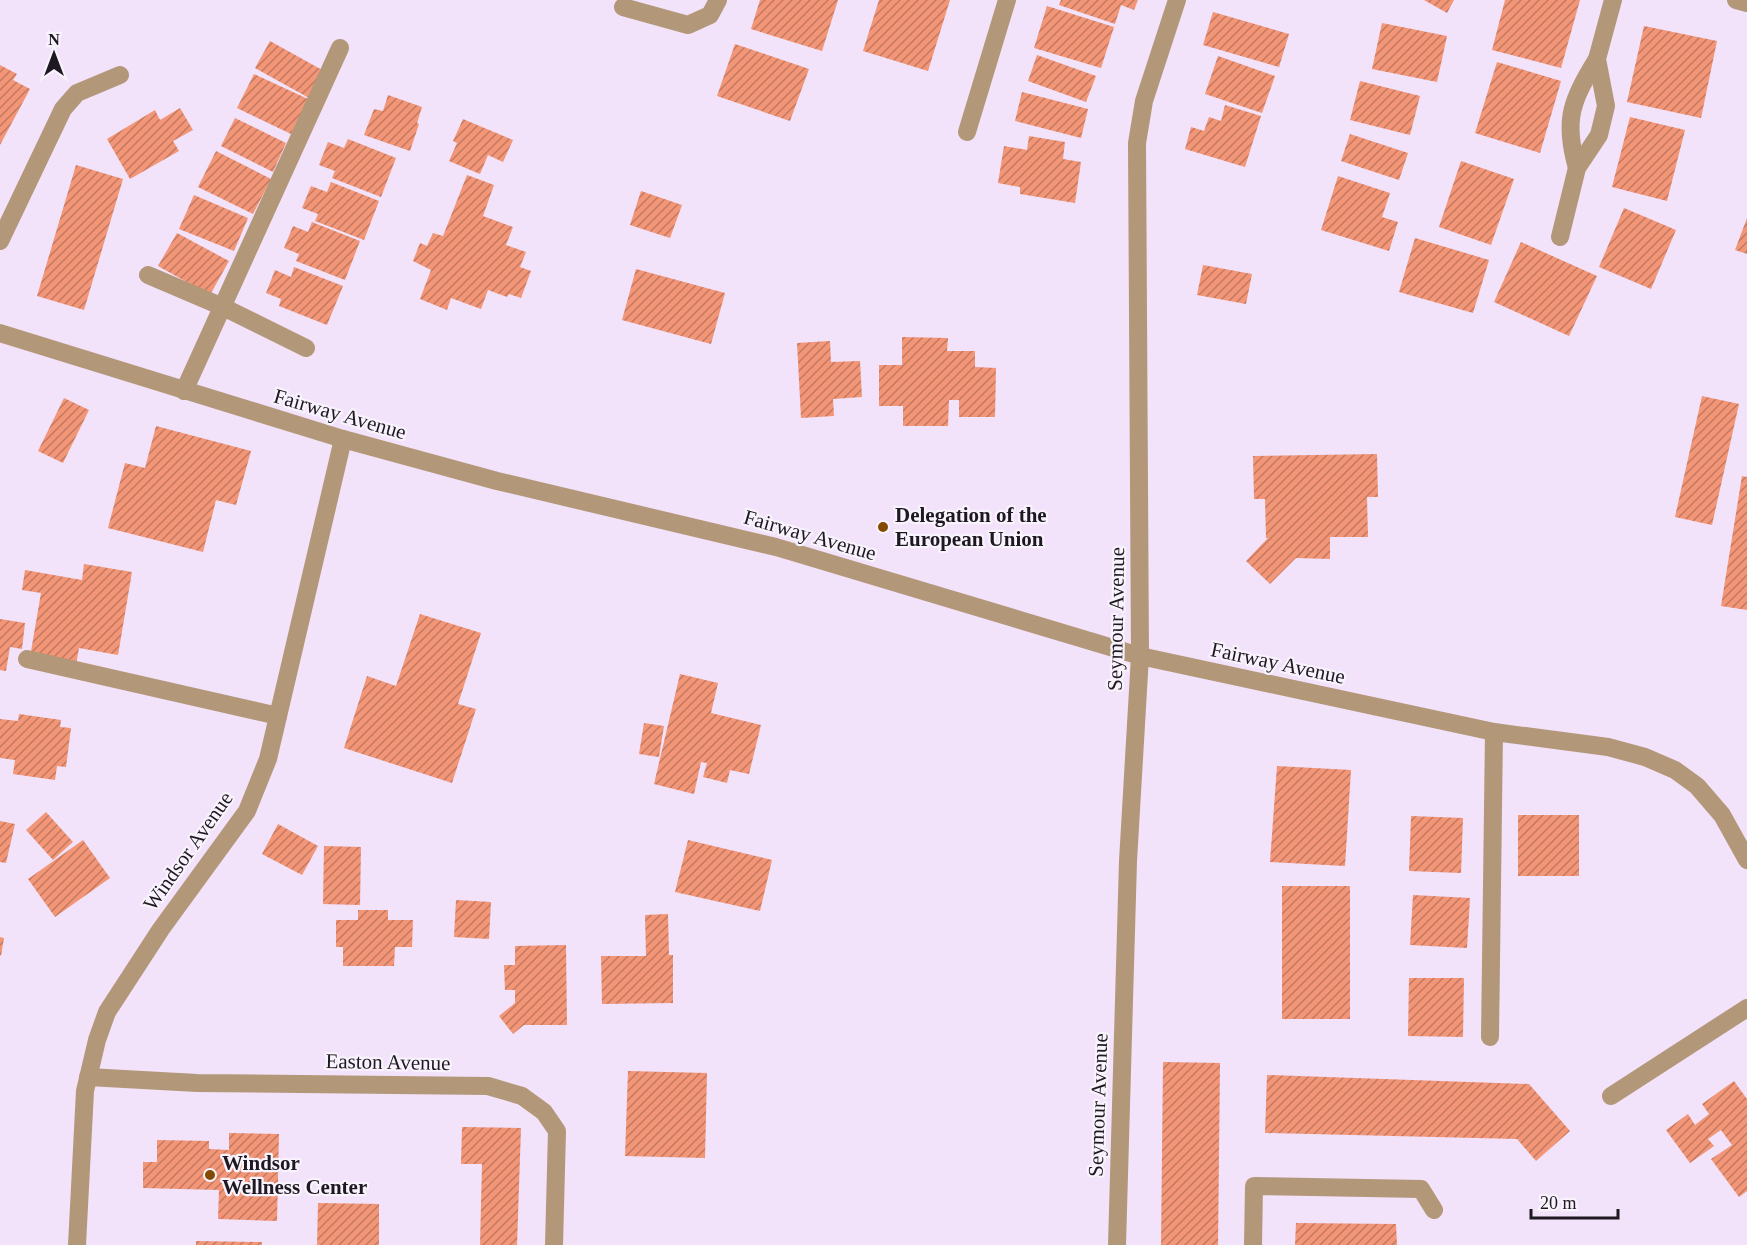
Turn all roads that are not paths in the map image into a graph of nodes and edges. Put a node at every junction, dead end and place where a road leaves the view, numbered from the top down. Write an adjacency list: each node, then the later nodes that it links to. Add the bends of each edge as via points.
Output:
1 (718, 0): 7 (street, via 710,15 688,25)
2 (1007, 0): 11 (street)
3 (1177, 0): 21 (street, Seymour Avenue, via 1144,101 1137,143)
4 (1613, 0): 9 (street)
5 (1736, 0): 6 (street)
6 (1747, 3)
7 (623, 7)
8 (340, 48): 16 (street)
9 (1597, 59): 12 (street, via 1575,95 1570,121 1570,144); 12 (street, via 1606,106 1599,135)
10 (120, 75): 14 (street, via 77,93 63,108)
11 (967, 132)
12 (1577, 168): 13 (street)
13 (1560, 237)
14 (0, 241)
15 (148, 275): 16 (street)
16 (223, 307): 18 (street); 19 (street)
17 (0, 333): 19 (street, Fairway Avenue)
18 (306, 348)
19 (184, 391): 20 (street, Fairway Avenue)
20 (343, 439): 21 (street, Fairway Avenue, via 497,481 776,547); 23 (street, Windsor Avenue)
21 (1140, 656): 24 (street, Fairway Avenue); 33 (street, Seymour Avenue, via 1128,861)
22 (27, 659): 23 (street)
23 (278, 716): 28 (street, Windsor Avenue, via 268,759 247,811 161,929 107,1012)
24 (1494, 732): 25 (street, Fairway Avenue, via 1608,747 1675,770 1697,786 1722,814); 27 (street)
25 (1747, 860)
26 (1747, 1008): 29 (street)
27 (1490, 1037)
28 (88, 1077): 31 (street, Windsor Avenue); 32 (street, Easton Avenue, via 197,1083 488,1086 522,1096 544,1112 557,1131)
29 (1611, 1096)
30 (1434, 1210): 34 (street, via 1421,1189 1254,1186)
31 (77, 1245)
32 (554, 1245)
33 (1117, 1245)
34 (1253, 1245)

